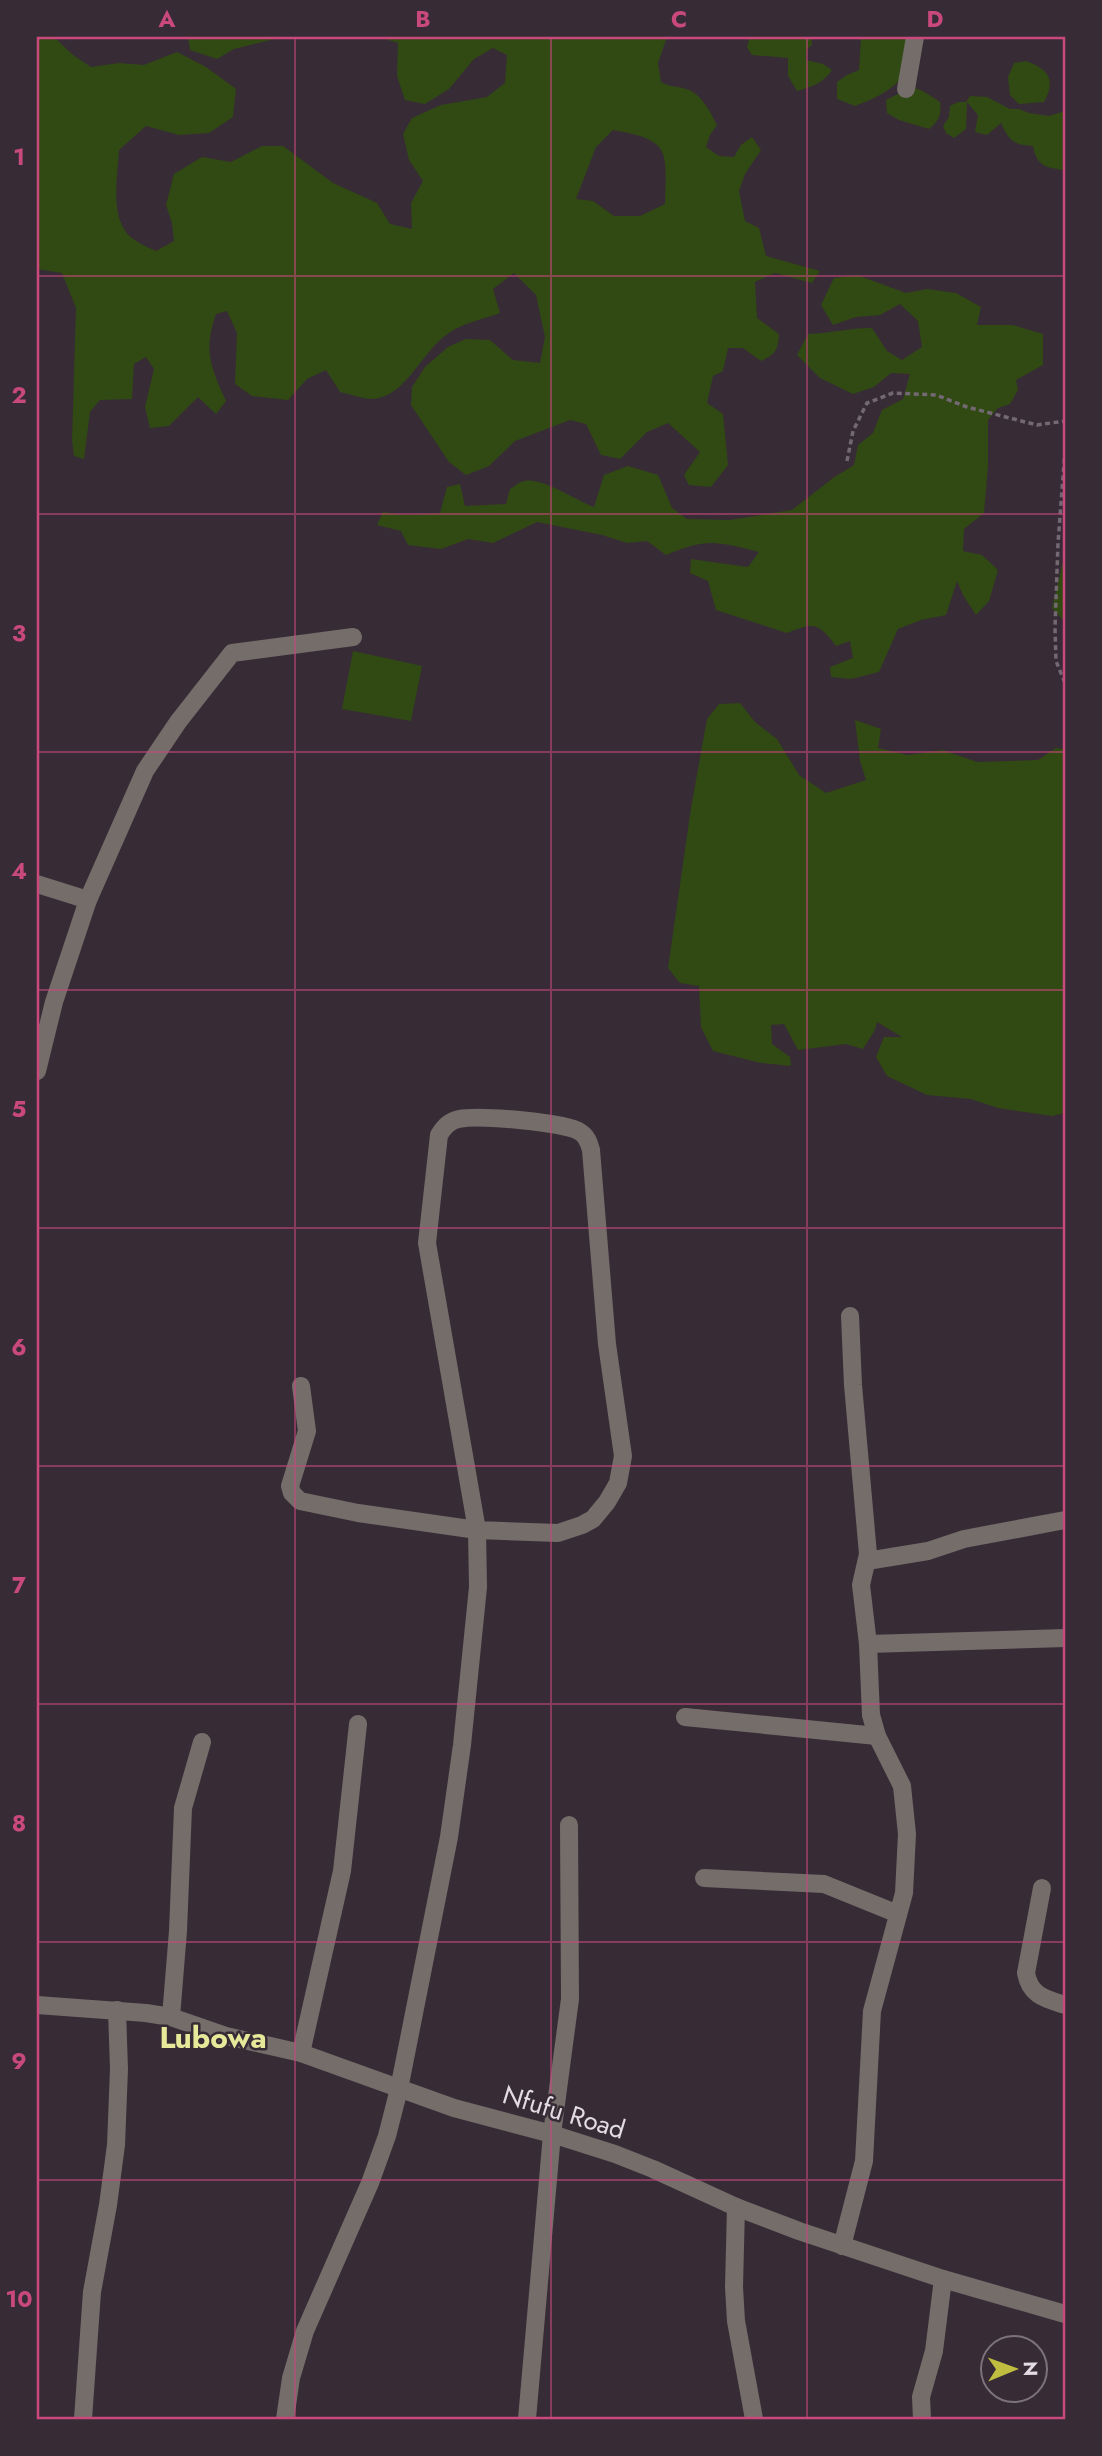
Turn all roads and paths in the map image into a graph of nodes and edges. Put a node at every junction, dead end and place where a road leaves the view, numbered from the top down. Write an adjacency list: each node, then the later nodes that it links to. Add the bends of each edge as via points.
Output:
1 (915, 37): 2 (street)
2 (906, 89)
3 (1065, 421): 5 (path, via 1037,425 936,396 893,393 867,403 853,431)
4 (1065, 450): 7 (path, via 1055,628 1056,661)
5 (847, 461)
6 (353, 637): 9 (street, via 232,653 145,771)
7 (1065, 683)
8 (37, 884): 9 (street)
9 (88, 900): 10 (street)
10 (37, 1071)
11 (850, 1316): 15 (street)
12 (301, 1386): 14 (street, via 307,1431 291,1480 296,1498 358,1513)
13 (1065, 1520): 15 (street)
14 (477, 1530): 14 (street, via 427,1243 439,1135 450,1122 473,1117 569,1127 584,1135 591,1150 607,1344 623,1440 618,1483 593,1519 566,1531); 31 (street, via 478,1587 461,1758)
15 (867, 1561): 17 (street, via 861,1585)
16 (1065, 1638): 17 (street)
17 (868, 1644): 20 (street, via 871,1715)
18 (685, 1717): 20 (street)
19 (358, 1724): 30 (street, via 342,1871)
20 (877, 1736): 25 (street, via 905,1797 906,1874)
21 (202, 1742): 29 (street, via 183,1808)
22 (569, 1825): 32 (street, via 569,1999)
23 (704, 1878): 25 (street, via 824,1884)
24 (1042, 1888): 27 (street, via 1026,1973 1034,1992)
25 (898, 1914): 34 (street, via 872,2011 864,2161)
26 (37, 2005): 28 (street, Nfufu Road)
27 (1065, 2006)
28 (117, 2010): 29 (street, Nfufu Road); 37 (street, via 116,2145 92,2292)
29 (171, 2017): 30 (street, Nfufu Road, via 226,2036)
30 (301, 2053): 31 (street, Nfufu Road)
31 (399, 2089): 32 (street, Nfufu Road); 38 (street, via 370,2183 304,2331)
32 (552, 2134): 33 (street, Nfufu Road, via 653,2169); 39 (street)
33 (736, 2207): 34 (street, Nfufu Road); 40 (street, via 736,2321)
34 (842, 2246): 35 (street, Nfufu Road)
35 (943, 2279): 36 (street, Nfufu Road); 41 (street, via 921,2398)
36 (1065, 2314)
37 (83, 2419)
38 (285, 2419)
39 (527, 2419)
40 (754, 2419)
41 (922, 2419)

